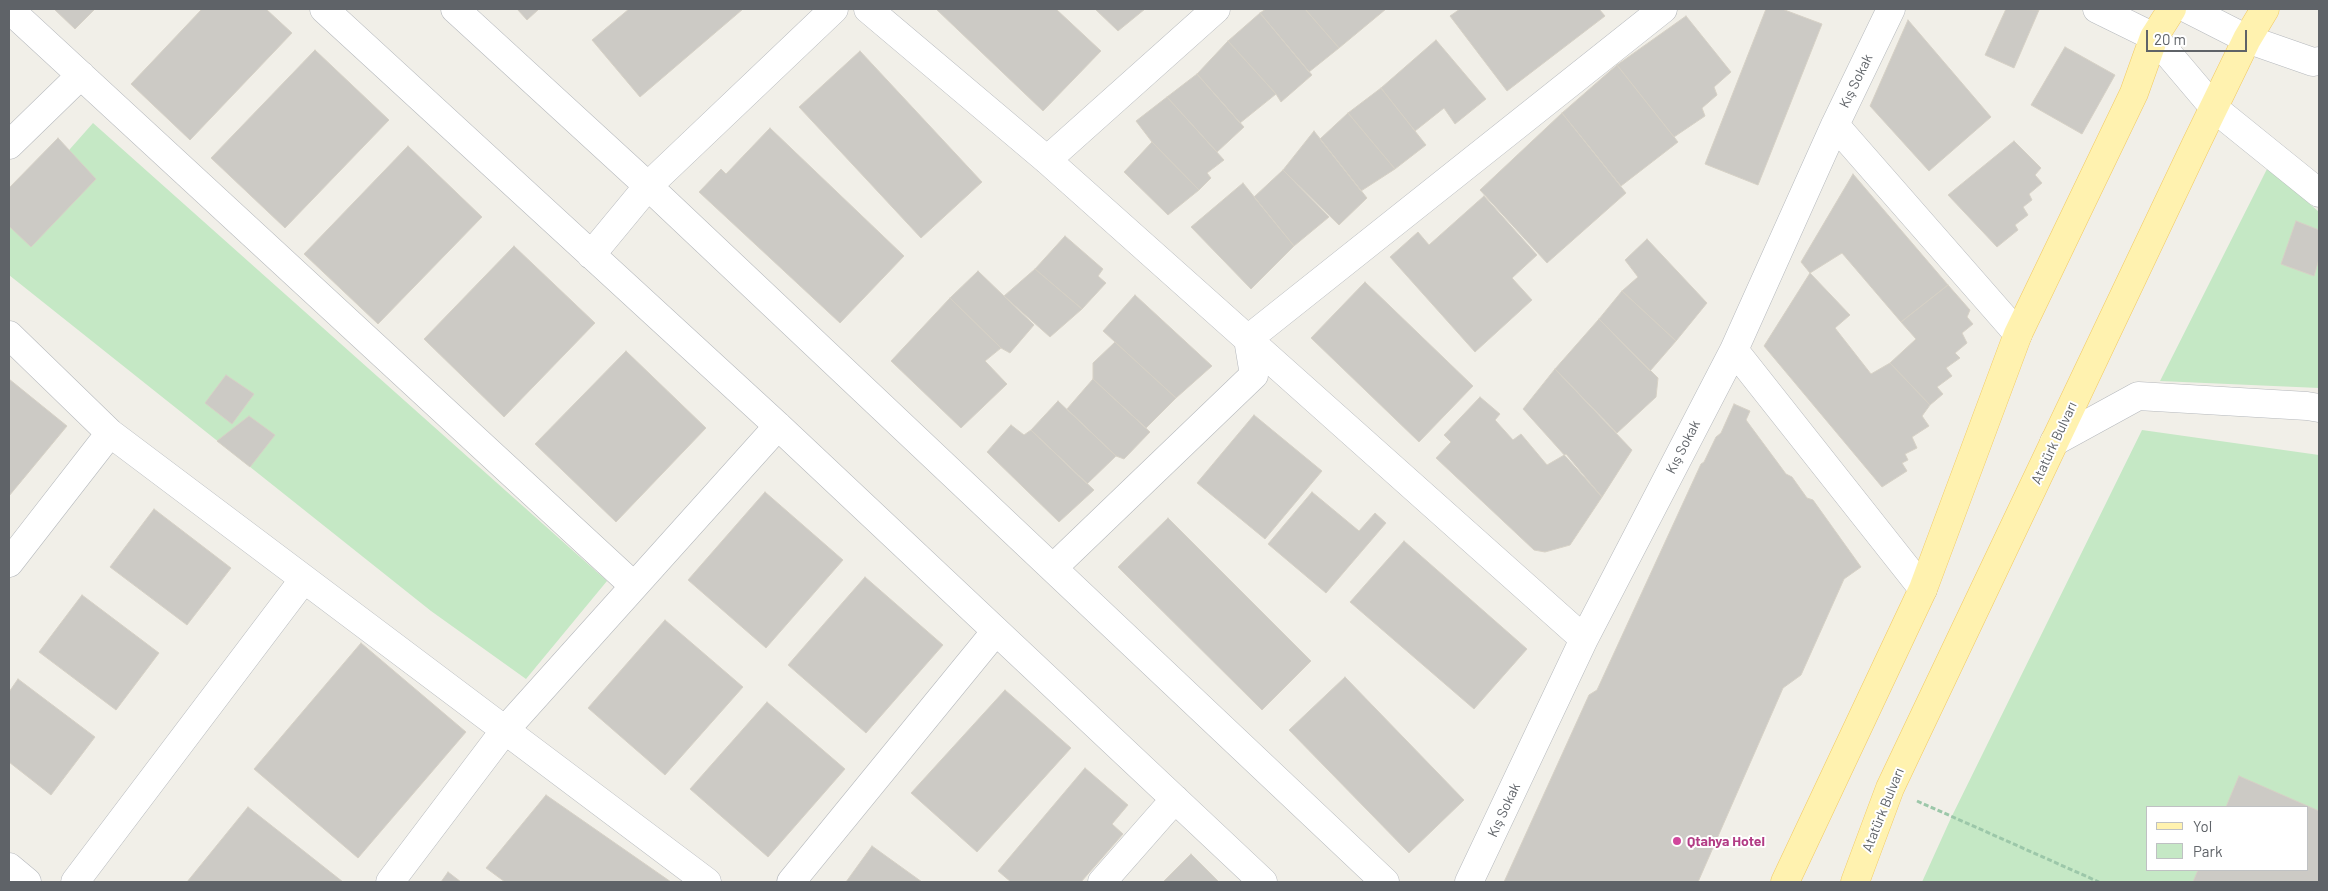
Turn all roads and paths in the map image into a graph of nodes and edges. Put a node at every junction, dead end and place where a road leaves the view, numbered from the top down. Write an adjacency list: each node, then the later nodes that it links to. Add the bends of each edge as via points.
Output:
1 (9, 9): 16 (street)
2 (324, 9): 23 (street)
3 (455, 9): 21 (street)
4 (834, 9): 21 (street)
5 (868, 9): 20 (street)
6 (1216, 9): 20 (street)
7 (1663, 9): 26 (street)
8 (1891, 9): 18 (street, Kış Sokak)
9 (2097, 9): 13 (street)
10 (2172, 9): 13 (main road)
11 (2188, 9): 14 (street)
12 (2265, 9): 14 (main road, Atatürk Bulvarı)
13 (2154, 37): 17 (street); 24 (main road, via 2134,93)
14 (2247, 39): 15 (street, via 2313,62); 17 (main road, Atatürk Bulvarı)
15 (2319, 61)
16 (81, 75): 19 (street); 35 (street)
17 (2214, 109): 22 (street); 31 (main road, Atatürk Bulvarı)
18 (1835, 125): 24 (street); 27 (street, Kış Sokak)
19 (9, 145)
20 (1047, 160): 26 (street)
21 (648, 186): 23 (street); 33 (street)
22 (2319, 193)
23 (591, 255): 29 (street)
24 (2018, 334): 36 (main road)
25 (9, 335): 30 (street)
26 (1248, 339): 33 (street, via 1254,375); 38 (street)
27 (1734, 350): 36 (street); 38 (street, Kış Sokak)
28 (2319, 408): 31 (street, via 2138,396)
29 (778, 426): 35 (street); 37 (street)
30 (110, 433): 32 (street); 34 (street)
31 (2054, 442): 40 (main road, Atatürk Bulvarı)
32 (9, 562)
33 (1054, 567): 50 (street)
34 (304, 579): 39 (street); 44 (street)
35 (634, 586): 39 (street)
36 (1923, 589): 52 (main road)
37 (996, 631): 41 (street); 47 (street)
38 (1584, 639): 51 (street, Kış Sokak)
39 (505, 730): 45 (street); 46 (street)
40 (1890, 788): 53 (main road, Atatürk Bulvarı); 54 (path)
41 (1175, 799): 48 (street); 49 (street)
42 (9, 867): 43 (street)
43 (27, 882)
44 (75, 882)
45 (390, 882)
46 (707, 882)
47 (791, 882)
48 (1102, 882)
49 (1263, 882)
50 (1385, 882)
51 (1469, 882)
52 (1785, 882)
53 (1855, 882)
54 (2099, 882)

